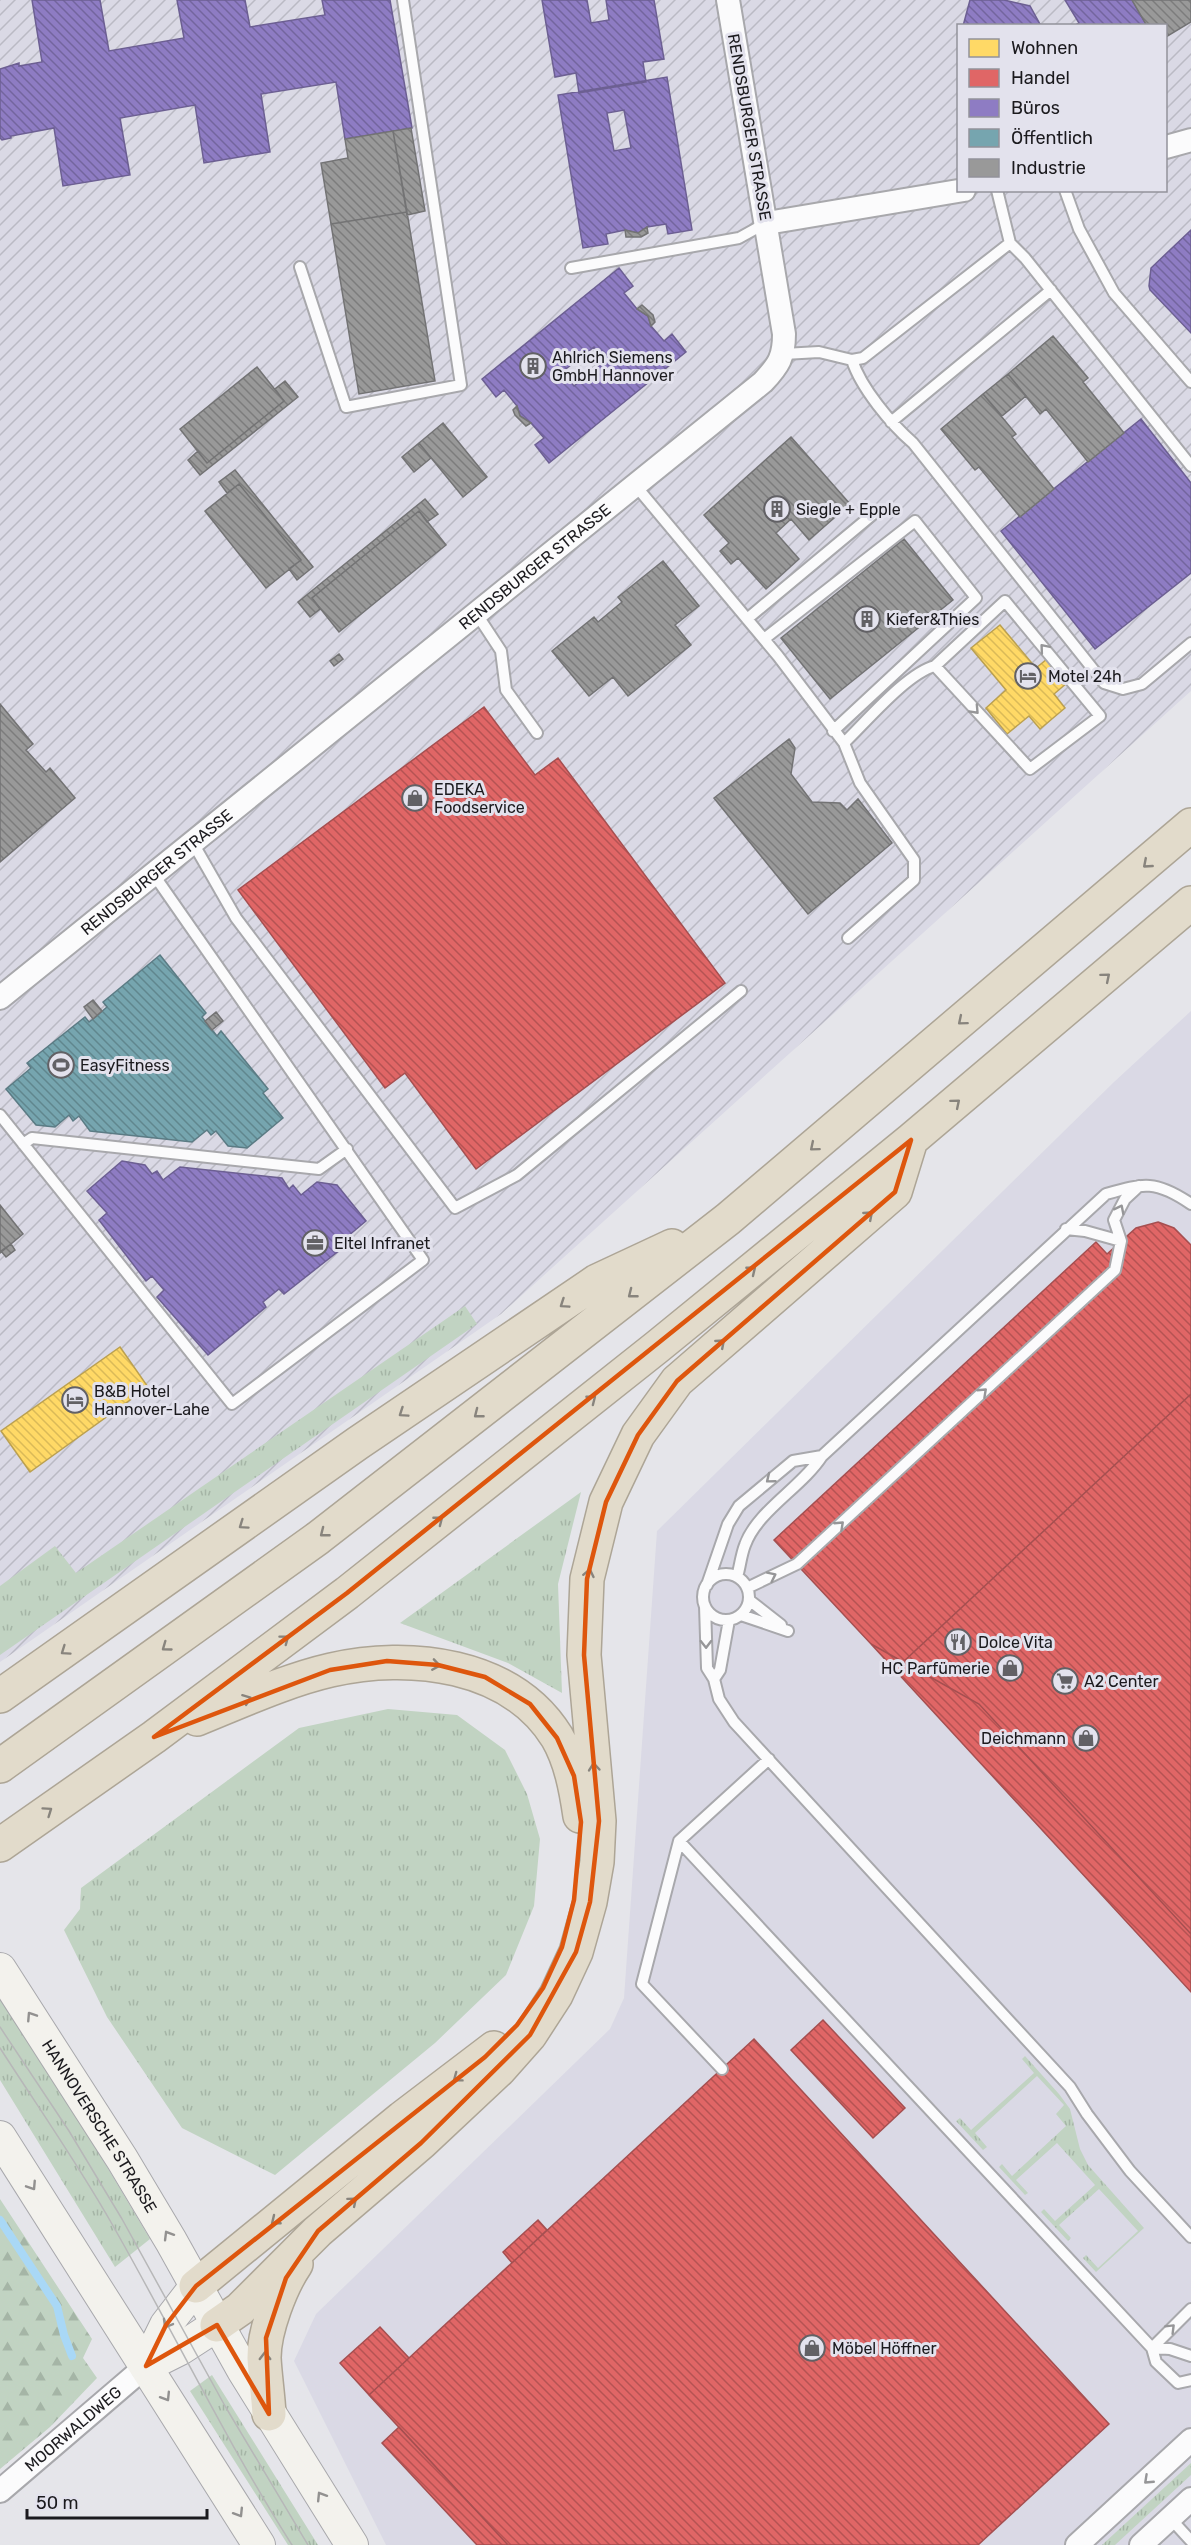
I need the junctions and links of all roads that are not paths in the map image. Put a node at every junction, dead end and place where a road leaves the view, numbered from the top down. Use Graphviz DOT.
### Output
graph roads {
  1 [pos="403,0"];
  2 [pos="729,0"];
  3 [pos="1191,140"];
  4 [pos="1167,147"];
  5 [pos="957,191"];
  6 [pos="997,192"];
  7 [pos="1066,192"];
  8 [pos="767,223"];
  9 [pos="1010,243"];
  10 [pos="300,267"];
  11 [pos="571,268"];
  12 [pos="1051,290"];
  13 [pos="784,354"];
  14 [pos="852,360"];
  15 [pos="1191,382"];
  16 [pos="891,422"];
  17 [pos="1191,466"];
  18 [pos="635,484"];
  19 [pos="872,515"];
  20 [pos="476,613"];
  21 [pos="747,619"];
  22 [pos="764,639"];
  23 [pos="1191,643"];
  24 [pos="935,666"];
  25 [pos="833,730"];
  26 [pos="537,733"];
  27 [pos="844,743"];
  28 [pos="1191,825"];
  29 [pos="194,843"];
  30 [pos="154,875"];
  31 [pos="1191,903"];
  32 [pos="848,938"];
  33 [pos="741,991"];
  34 [pos="0,998"];
  35 [pos="0,1115"];
  36 [pos="911,1140"];
  37 [pos="23,1144"];
  38 [pos="347,1149"];
  39 [pos="1141,1184"];
  40 [pos="1191,1204"];
  41 [pos="728,1219"];
  42 [pos="1066,1229"];
  43 [pos="1121,1240"];
  44 [pos="822,1456"];
  45 [pos="737,1577"];
  46 [pos="707,1585"];
  47 [pos="747,1588"];
  48 [pos="749,1600"];
  49 [pos="705,1606"];
  50 [pos="741,1615"];
  51 [pos="729,1620"];
  52 [pos="714,1679"];
  53 [pos="0,1695"];
  54 [pos="154,1737"];
  55 [pos="769,1759"];
  56 [pos="0,1766"];
  57 [pos="679,1841"];
  58 [pos="0,1845"];
  59 [pos="0,1969"];
  60 [pos="722,2069"];
  61 [pos="0,2137"];
  62 [pos="318,2231"];
  63 [pos="1191,2237"];
  64 [pos="196,2286"];
  65 [pos="1191,2309"];
  66 [pos="217,2325"];
  67 [pos="1152,2348"];
  68 [pos="1191,2356"];
  69 [pos="146,2366"];
  70 [pos="1191,2380"];
  71 [pos="269,2414"];
  72 [pos="1191,2440"];
  73 [pos="0,2491"];
  74 [pos="1191,2499"];
  75 [pos="1170,2518"];
  76 [pos="1191,2541"];
  77 [pos="259,2545"];
  78 [pos="352,2545"];
  79 [pos="1077,2545"];
  80 [pos="1141,2545"];
  1 -- 10 [label="lane"];
  2 -- 8 [label="street, RENDSBURGER STRASSE"];
  3 -- 4 [label="street"];
  5 -- 8 [label="street"];
  6 -- 9 [label="lane"];
  7 -- 15 [label="lane"];
  8 -- 11 [label="lane"];
  8 -- 13 [label="street, RENDSBURGER STRASSE"];
  9 -- 12 [label="lane"];
  9 -- 14 [label="lane"];
  12 -- 16 [label="lane"];
  12 -- 17 [label="lane"];
  13 -- 14 [label="lane"];
  13 -- 18 [label="street, RENDSBURGER STRASSE"];
  14 -- 16 [label="lane"];
  16 -- 23 [label="lane"];
  18 -- 20 [label="street, RENDSBURGER STRASSE"];
  18 -- 21 [label="lane"];
  19 -- 21 [label="lane"];
  20 -- 26 [label="lane"];
  20 -- 29 [label="street, RENDSBURGER STRASSE"];
  21 -- 22 [label="lane"];
  22 -- 25 [label="lane"];
  22 -- 25 [label="lane"];
  24 -- 24 [label="lane, one-way"];
  24 -- 27 [label="lane"];
  25 -- 27 [label="lane"];
  27 -- 32 [label="lane"];
  28 -- 41 [label="highway, one-way"];
  29 -- 30 [label="street, RENDSBURGER STRASSE"];
  29 -- 33 [label="lane"];
  30 -- 34 [label="street, RENDSBURGER STRASSE"];
  30 -- 38 [label="lane"];
  36 -- 31 [label="highway, one-way"];
  35 -- 37 [label="lane"];
  54 -- 36 [label="highway, one-way"];
  62 -- 36 [label="highway, one-way"];
  37 -- 38 [label="lane"];
  37 -- 38 [label="lane"];
  39 -- 40 [label="lane"];
  39 -- 42 [label="lane"];
  43 -- 39 [label="lane, one-way"];
  41 -- 53 [label="highway, one-way"];
  41 -- 56 [label="highway, one-way"];
  42 -- 43 [label="lane"];
  42 -- 44 [label="lane"];
  47 -- 43 [label="lane, one-way"];
  44 -- 45 [label="lane"];
  44 -- 46 [label="lane, one-way"];
  45 -- 46 [label="lane"];
  45 -- 47 [label="lane"];
  46 -- 49 [label="lane"];
  47 -- 48 [label="lane"];
  48 -- 50 [label="lane"];
  48 -- 50 [label="lane"];
  49 -- 51 [label="lane"];
  49 -- 52 [label="lane, one-way"];
  50 -- 51 [label="lane"];
  51 -- 52 [label="lane"];
  52 -- 55 [label="lane"];
  58 -- 54 [label="highway, one-way"];
  54 -- 64 [label="highway, one-way"];
  55 -- 57 [label="lane"];
  55 -- 63 [label="lane"];
  57 -- 60 [label="lane"];
  57 -- 67 [label="lane"];
  64 -- 59 [label="main road, HANNOVERSCHE STRASSE, one-way"];
  61 -- 69 [label="main road, one-way"];
  62 -- 66 [label="highway"];
  71 -- 62 [label="highway, one-way"];
  64 -- 66 [label="main road, HANNOVERSCHE STRASSE"];
  64 -- 69 [label="main road, one-way"];
  67 -- 65 [label="lane, one-way"];
  66 -- 69 [label="main road"];
  66 -- 71 [label="main road, HANNOVERSCHE STRASSE"];
  67 -- 68 [label="lane"];
  67 -- 70 [label="lane"];
  69 -- 73 [label="street, MOORWALDWEG"];
  69 -- 77 [label="main road, one-way"];
  78 -- 71 [label="main road, HANNOVERSCHE STRASSE, one-way"];
  72 -- 79 [label="street, one-way"];
  74 -- 75 [label="street"];
  75 -- 76 [label="lane"];
  75 -- 80 [label="street"];
}
